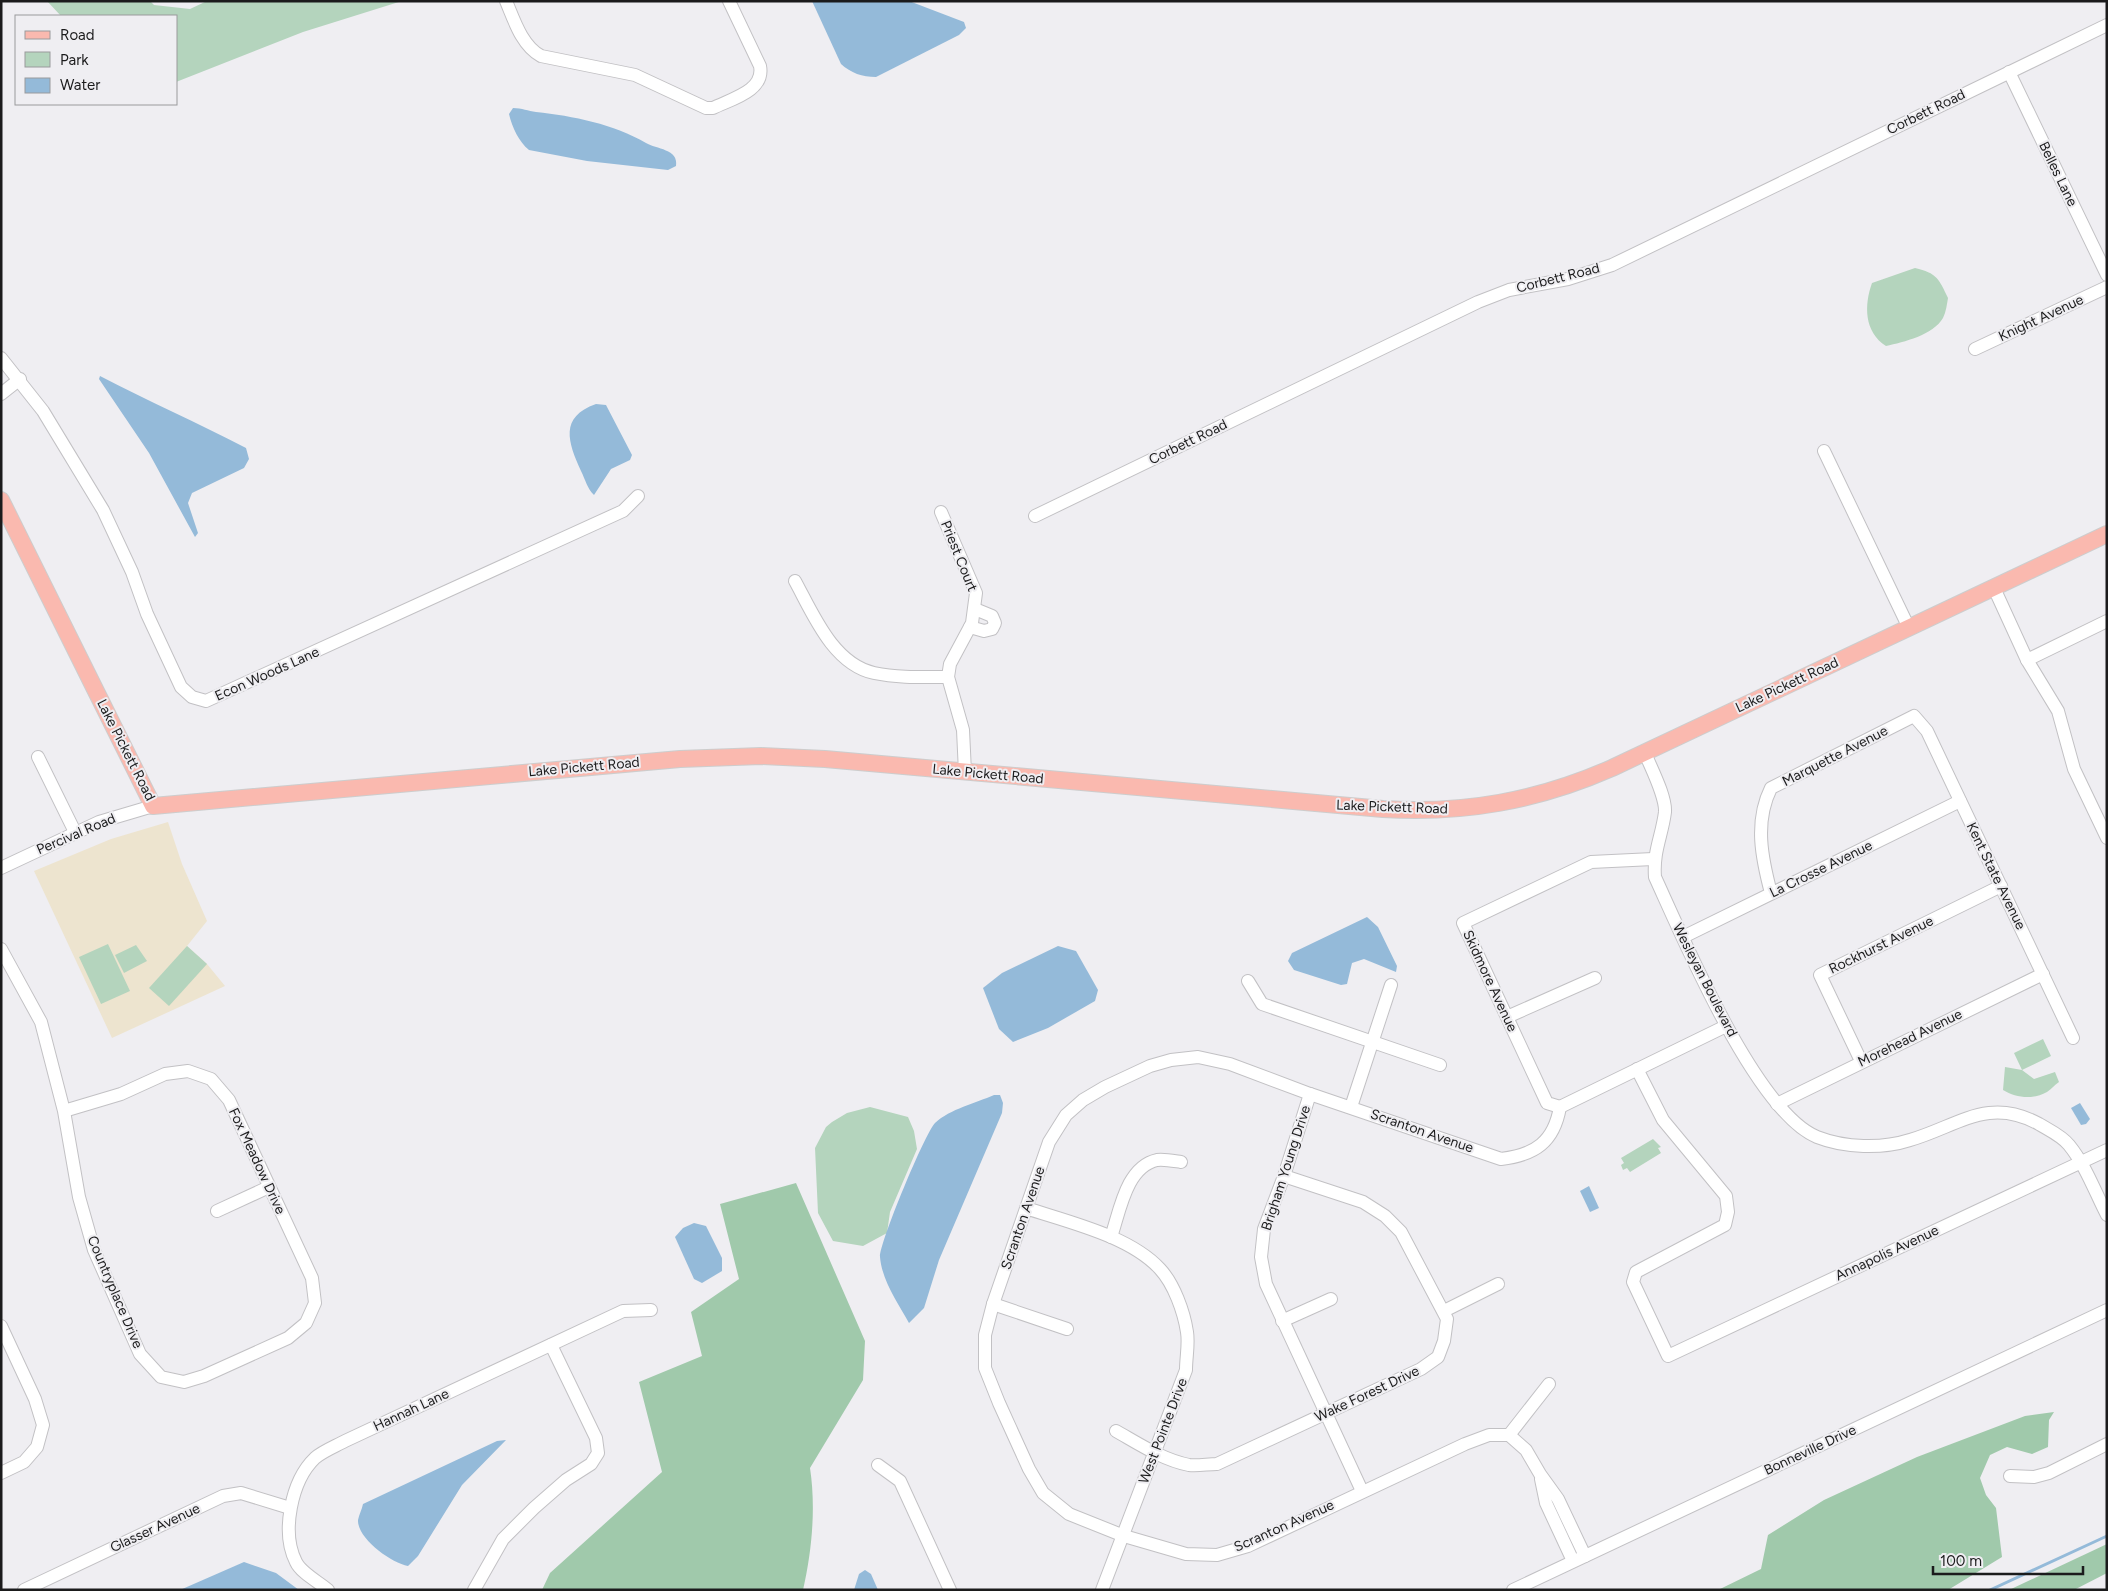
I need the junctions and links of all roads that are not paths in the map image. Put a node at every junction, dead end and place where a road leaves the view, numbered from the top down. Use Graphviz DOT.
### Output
graph roads {
  1 [pos="506,1"];
  2 [pos="729,1"];
  3 [pos="2107,25"];
  4 [pos="2009,72"];
  5 [pos="2107,275"];
  6 [pos="2107,287"];
  7 [pos="1975,349"];
  8 [pos="1,358"];
  9 [pos="20,379"];
  10 [pos="1,394"];
  11 [pos="1824,452"];
  12 [pos="638,496"];
  13 [pos="1,500"];
  14 [pos="941,512"];
  15 [pos="1035,516"];
  16 [pos="2107,534"];
  17 [pos="795,582"];
  18 [pos="1994,588"];
  19 [pos="975,609"];
  20 [pos="2107,621"];
  21 [pos="970,627"];
  22 [pos="1909,628"];
  23 [pos="2027,660"];
  24 [pos="948,677"];
  25 [pos="1914,716"];
  26 [pos="1645,753"];
  27 [pos="38,757"];
  28 [pos="965,772"];
  29 [pos="1960,801"];
  30 [pos="153,806"];
  31 [pos="75,832"];
  32 [pos="2107,838"];
  33 [pos="1654,859"];
  34 [pos="1,868"];
  35 [pos="2001,886"];
  36 [pos="1771,893"];
  37 [pos="1683,937"];
  38 [pos="1,949"];
  39 [pos="2043,974"];
  40 [pos="1595,978"];
  41 [pos="1248,980"];
  42 [pos="1391,985"];
  43 [pos="1507,1018"];
  44 [pos="1726,1026"];
  45 [pos="2073,1038"];
  46 [pos="1372,1041"];
  47 [pos="1860,1062"];
  48 [pos="1440,1065"];
  49 [pos="1637,1069"];
  50 [pos="1310,1094"];
  51 [pos="1777,1104"];
  52 [pos="1351,1107"];
  53 [pos="1560,1107"];
  54 [pos="64,1111"];
  55 [pos="2107,1150"];
  56 [pos="1181,1162"];
  57 [pos="2081,1162"];
  58 [pos="1284,1176"];
  59 [pos="268,1187"];
  60 [pos="1026,1208"];
  61 [pos="217,1211"];
  62 [pos="2107,1215"];
  63 [pos="1111,1237"];
  64 [pos="312,1278"];
  65 [pos="1498,1284"];
  66 [pos="1332,1299"];
  67 [pos="993,1304"];
  68 [pos="651,1310"];
  69 [pos="2107,1310"];
  70 [pos="1444,1312"];
  71 [pos="1282,1321"];
  72 [pos="1,1326"];
  73 [pos="1067,1329"];
  74 [pos="4,1342"];
  75 [pos="551,1345"];
  76 [pos="1549,1384"];
  77 [pos="1325,1413"];
  78 [pos="1116,1431"];
  79 [pos="1509,1435"];
  80 [pos="2107,1444"];
  81 [pos="1154,1452"];
  82 [pos="878,1465"];
  83 [pos="1,1473"];
  84 [pos="2010,1476"];
  85 [pos="1362,1491"];
  86 [pos="290,1508"];
  87 [pos="1124,1536"];
  88 [pos="1579,1558"];
  89 [pos="24,1590"];
  90 [pos="328,1590"];
  91 [pos="474,1590"];
  92 [pos="950,1590"];
  93 [pos="1102,1590"];
  94 [pos="1512,1590"];
  1 -- 2 [label="street"];
  3 -- 4 [label="street, Corbett Road"];
  4 -- 5 [label="street, Belles Lane"];
  4 -- 15 [label="street, Corbett Road"];
  6 -- 7 [label="street, Knight Avenue"];
  8 -- 9 [label="street, Econ Woods Lane"];
  9 -- 10 [label="street"];
  9 -- 12 [label="street, Econ Woods Lane"];
  11 -- 22 [label="street"];
  13 -- 30 [label="main road, Lake Pickett Road"];
  14 -- 19 [label="street, Priest Court"];
  16 -- 18 [label="main road, Lake Pickett Road"];
  17 -- 24 [label="street"];
  18 -- 22 [label="main road, Lake Pickett Road"];
  18 -- 23 [label="street"];
  19 -- 21 [label="street, Priest Court"];
  19 -- 21 [label="street"];
  20 -- 23 [label="street"];
  21 -- 24 [label="street, Priest Court"];
  22 -- 26 [label="main road, Lake Pickett Road"];
  23 -- 32 [label="street"];
  24 -- 28 [label="street"];
  25 -- 29 [label="street, Kent State Avenue"];
  25 -- 36 [label="street, Marquette Avenue"];
  26 -- 28 [label="main road, Lake Pickett Road"];
  26 -- 33 [label="street, Wesleyan Boulevard"];
  27 -- 31 [label="street"];
  28 -- 30 [label="main road, Lake Pickett Road"];
  29 -- 35 [label="street, Kent State Avenue"];
  29 -- 36 [label="street, La Crosse Avenue"];
  30 -- 31 [label="street, Percival Road"];
  31 -- 34 [label="street, Percival Road"];
  33 -- 37 [label="street, Wesleyan Boulevard"];
  33 -- 43 [label="street, Skidmore Avenue"];
  35 -- 39 [label="street, Kent State Avenue"];
  35 -- 47 [label="street, Rockhurst Avenue"];
  36 -- 37 [label="street, La Crosse Avenue"];
  37 -- 44 [label="street, Wesleyan Boulevard"];
  38 -- 54 [label="street, Countryplace Drive"];
  39 -- 45 [label="street, Kent State Avenue"];
  39 -- 47 [label="street, Morehead Avenue"];
  40 -- 43 [label="street"];
  41 -- 46 [label="street"];
  42 -- 46 [label="street"];
  43 -- 53 [label="street, Skidmore Avenue"];
  44 -- 49 [label="street"];
  44 -- 51 [label="street, Wesleyan Boulevard"];
  46 -- 48 [label="street"];
  46 -- 52 [label="street"];
  47 -- 51 [label="street, Morehead Avenue"];
  49 -- 53 [label="street"];
  49 -- 57 [label="street, Annapolis Avenue"];
  50 -- 52 [label="street, Scranton Avenue"];
  50 -- 58 [label="street, Brigham Young Drive"];
  50 -- 60 [label="street, Scranton Avenue"];
  51 -- 57 [label="street, Wesleyan Boulevard"];
  52 -- 53 [label="street, Scranton Avenue"];
  54 -- 59 [label="street, Fox Meadow Drive"];
  54 -- 64 [label="street, Countryplace Drive"];
  55 -- 57 [label="street, Annapolis Avenue"];
  56 -- 63 [label="street"];
  57 -- 62 [label="street, Wesleyan Boulevard"];
  58 -- 70 [label="street, Wake Forest Drive"];
  58 -- 71 [label="street, Brigham Young Drive"];
  59 -- 61 [label="street"];
  59 -- 64 [label="street, Fox Meadow Drive"];
  60 -- 63 [label="street, West Pointe Drive"];
  60 -- 67 [label="street, Scranton Avenue"];
  63 -- 81 [label="street, West Pointe Drive"];
  65 -- 70 [label="street"];
  66 -- 71 [label="street"];
  67 -- 73 [label="street"];
  67 -- 87 [label="street, Scranton Avenue"];
  68 -- 75 [label="street, Hannah Lane"];
  69 -- 88 [label="street, Bonneville Drive"];
  70 -- 77 [label="street, Wake Forest Drive"];
  71 -- 77 [label="street, Brigham Young Drive"];
  72 -- 74 [label="street"];
  74 -- 83 [label="street"];
  75 -- 86 [label="street, Hannah Lane"];
  75 -- 91 [label="street"];
  76 -- 79 [label="street"];
  77 -- 81 [label="street, Wake Forest Drive"];
  77 -- 85 [label="street, Brigham Young Drive"];
  78 -- 81 [label="street, Wake Forest Drive"];
  79 -- 85 [label="street, Scranton Avenue"];
  79 -- 88 [label="street"];
  80 -- 84 [label="street"];
  81 -- 87 [label="street, West Pointe Drive"];
  82 -- 92 [label="street"];
  85 -- 87 [label="street, Scranton Avenue"];
  86 -- 89 [label="street, Glasser Avenue"];
  86 -- 90 [label="street, Hannah Lane"];
  87 -- 93 [label="street, West Pointe Drive"];
  88 -- 94 [label="street, Bonneville Drive"];
}
